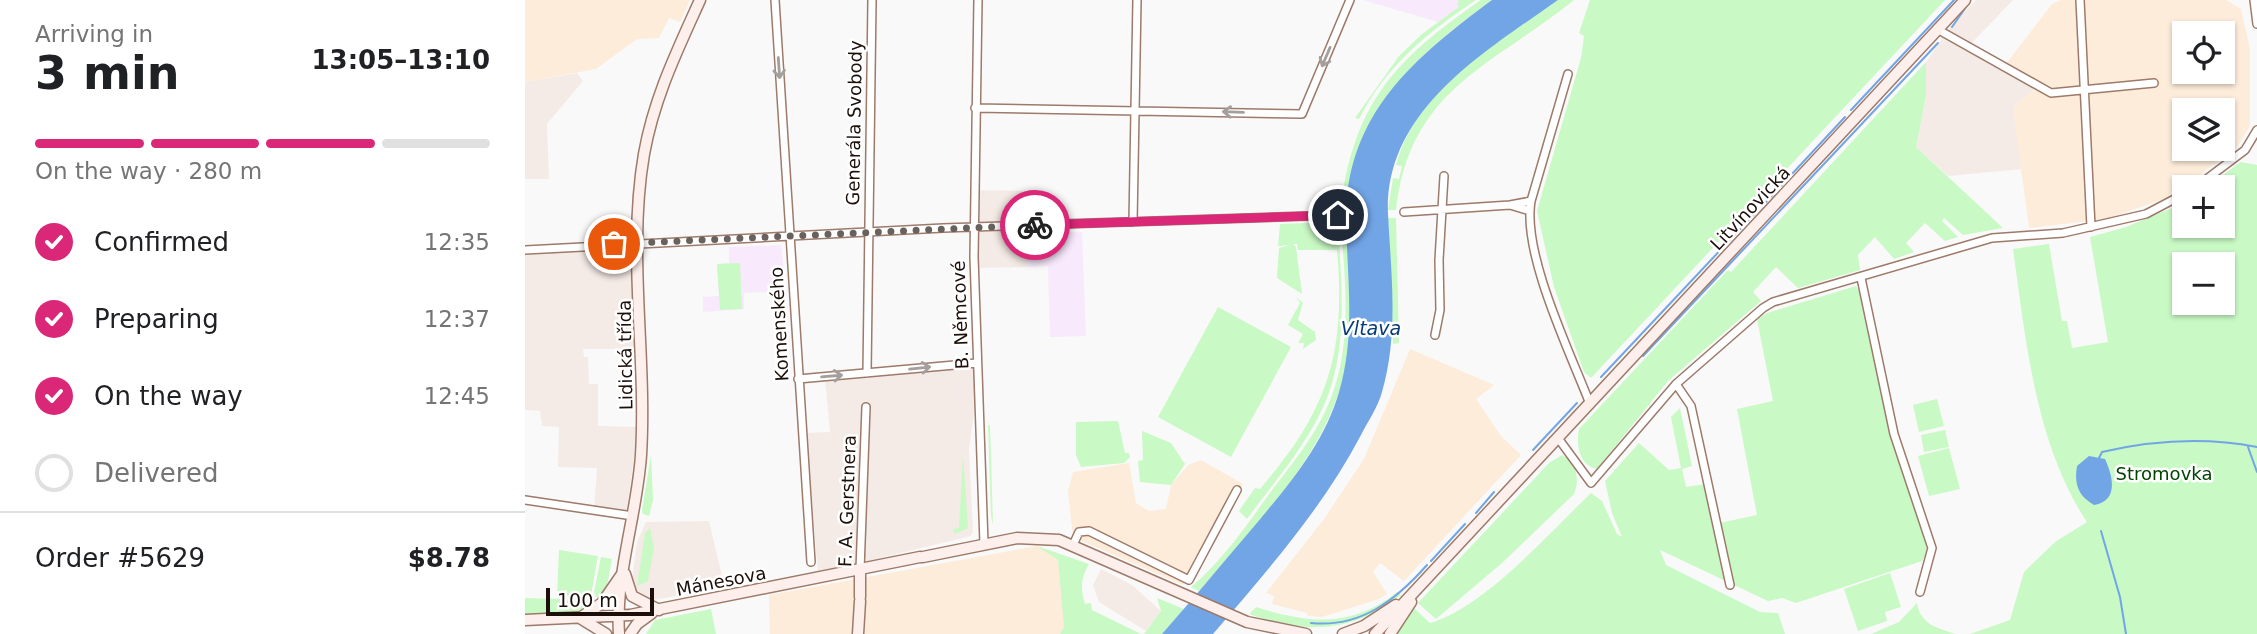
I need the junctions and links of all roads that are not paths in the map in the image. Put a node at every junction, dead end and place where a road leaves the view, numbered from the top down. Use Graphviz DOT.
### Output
graph roads {
  1 [pos="701,0"];
  2 [pos="775,0"];
  3 [pos="872,0"];
  4 [pos="978,0"];
  5 [pos="1137,0"];
  6 [pos="1350,0"];
  7 [pos="1965,0"];
  8 [pos="2080,0"];
  9 [pos="2254,0"];
  10 [pos="2257,24"];
  11 [pos="1937,29"];
  12 [pos="1568,74"];
  13 [pos="2154,83"];
  14 [pos="2083,90"];
  15 [pos="975,108"];
  16 [pos="1135,109"];
  17 [pos="2257,130"];
  18 [pos="2212,175"];
  19 [pos="1444,176"];
  20 [pos="2172,200"];
  21 [pos="1531,201"];
  22 [pos="1510,205"];
  23 [pos="1441,211"];
  24 [pos="1529,211"];
  25 [pos="1404,212"];
  26 [pos="1338,215"];
  27 [pos="1133,222"];
  28 [pos="974,227"];
  29 [pos="2091,227"];
  30 [pos="869,233"];
  31 [pos="789,236"];
  32 [pos="638,243"];
  33 [pos="525,250"];
  34 [pos="1861,278"];
  35 [pos="1435,335"];
  36 [pos="977,363"];
  37 [pos="867,373"];
  38 [pos="798,379"];
  39 [pos="1676,384"];
  40 [pos="1590,404"];
  41 [pos="866,407"];
  42 [pos="1558,438"];
  43 [pos="1237,490"];
  44 [pos="525,500"];
  45 [pos="633,516"];
  46 [pos="984,544"];
  47 [pos="1073,545"];
  48 [pos="811,562"];
  49 [pos="624,570"];
  50 [pos="860,570"];
  51 [pos="1423,583"];
  52 [pos="1730,585"];
  53 [pos="1920,592"];
  54 [pos="659,610"];
  55 [pos="618,616"];
  56 [pos="579,618"];
  57 [pos="525,620"];
  58 [pos="1244,621"];
  59 [pos="606,634"];
  60 [pos="619,634"];
  61 [pos="630,634"];
  62 [pos="859,634"];
  63 [pos="1264,634"];
  64 [pos="1306,634"];
  65 [pos="1343,634"];
  66 [pos="1375,634"];
  67 [pos="1390,634"];
  1 -- 32 [label="main road, Lidická třída"];
  2 -- 31 [label="street, Komenského, one-way"];
  3 -- 30 [label="street, Generála Svobody"];
  4 -- 15 [label="street, B. Němcové"];
  5 -- 16 [label="street"];
  6 -- 16 [label="street, one-way"];
  7 -- 11 [label="main road, Litvínovická"];
  8 -- 14 [label="street"];
  9 -- 10 [label="street"];
  11 -- 14 [label="street"];
  11 -- 40 [label="main road, Litvínovická"];
  12 -- 21 [label="street"];
  13 -- 14 [label="street"];
  14 -- 29 [label="street"];
  15 -- 16 [label="street"];
  15 -- 28 [label="street, B. Němcové"];
  16 -- 27 [label="street"];
  17 -- 18 [label="street"];
  19 -- 23 [label="street"];
  20 -- 29 [label="street"];
  21 -- 22 [label="street"];
  21 -- 24 [label="street"];
  22 -- 23 [label="street"];
  22 -- 24 [label="street"];
  23 -- 25 [label="street"];
  23 -- 35 [label="street"];
  24 -- 40 [label="street"];
  26 -- 27 [label="street"];
  27 -- 28 [label="street"];
  28 -- 30 [label="street"];
  28 -- 36 [label="street, B. Němcové"];
  29 -- 34 [label="street"];
  30 -- 31 [label="street"];
  30 -- 37 [label="street, Generála Svobody"];
  31 -- 32 [label="street"];
  31 -- 38 [label="street, Komenského"];
  32 -- 33 [label="street"];
  32 -- 45 [label="main road, Lidická třída"];
  34 -- 39 [label="street"];
  34 -- 53 [label="street"];
  37 -- 36 [label="street, one-way"];
  36 -- 46 [label="street, B. Němcové"];
  38 -- 37 [label="street, one-way"];
  38 -- 48 [label="street, Komenského"];
  39 -- 42 [label="street"];
  39 -- 52 [label="street"];
  40 -- 42 [label="main road, Litvínovická"];
  41 -- 50 [label="street, F. A. Gerstnera"];
  42 -- 51 [label="main road, Litvínovická"];
  43 -- 47 [label="street"];
  44 -- 45 [label="street"];
  45 -- 49 [label="main road, Lidická třída"];
  46 -- 47 [label="main road, Mánesova"];
  46 -- 50 [label="main road, Mánesova"];
  47 -- 58 [label="main road, Mánesova"];
  49 -- 54 [label="main road"];
  49 -- 55 [label="main road, Lidická třída"];
  49 -- 56 [label="main road"];
  50 -- 54 [label="main road, Mánesova"];
  50 -- 62 [label="main road, F. A. Gerstnera"];
  51 -- 65 [label="main road"];
  51 -- 66 [label="main road"];
  51 -- 67 [label="main road"];
  54 -- 55 [label="main road, Mánesova"];
  54 -- 61 [label="main road"];
  55 -- 56 [label="main road, Mánesova"];
  55 -- 60 [label="main road, Lidická třída"];
  56 -- 57 [label="main road, Mánesova"];
  56 -- 59 [label="main road"];
  58 -- 63 [label="main road"];
  58 -- 64 [label="main road"];
}
